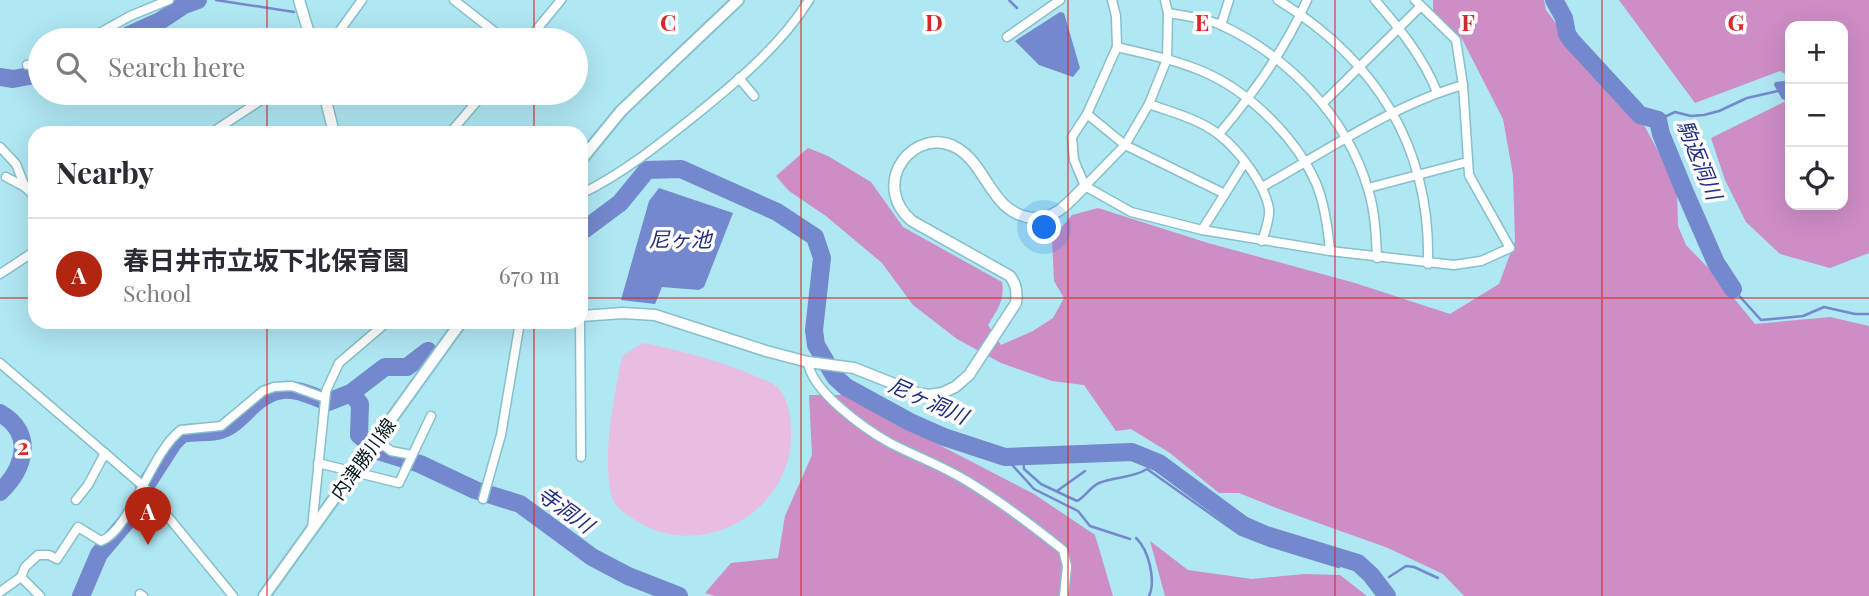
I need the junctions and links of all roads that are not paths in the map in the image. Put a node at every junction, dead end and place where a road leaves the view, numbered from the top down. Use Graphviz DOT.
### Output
graph roads {
  1 [pos="169,0"];
  2 [pos="299,0"];
  3 [pos="362,0"];
  4 [pos="454,0"];
  5 [pos="561,0"];
  6 [pos="738,0"];
  7 [pos="809,0"];
  8 [pos="1060,0"];
  9 [pos="1112,0"];
  10 [pos="1165,0"];
  11 [pos="1229,0"];
  12 [pos="1278,0"];
  13 [pos="1307,0"];
  14 [pos="1375,0"];
  15 [pos="1418,3"];
  16 [pos="1168,13"];
  17 [pos="1301,14"];
  18 [pos="1221,25"];
  19 [pos="1398,27"];
  20 [pos="108,28"];
  21 [pos="307,28"];
  22 [pos="342,28"];
  23 [pos="490,28"];
  24 [pos="538,28"];
  25 [pos="1007,37"];
  26 [pos="1117,47"];
  27 [pos="1167,59"];
  28 [pos="1277,59"];
  29 [pos="1360,68"];
  30 [pos="739,78"];
  31 [pos="1463,85"];
  32 [pos="1437,92"];
  33 [pos="754,96"];
  34 [pos="1248,100"];
  35 [pos="1323,103"];
  36 [pos="1149,104"];
  37 [pos="254,105"];
  38 [pos="327,105"];
  39 [pos="474,105"];
  40 [pos="1087,114"];
  41 [pos="1393,115"];
  42 [pos="222,126"];
  43 [pos="332,126"];
  44 [pos="456,126"];
  45 [pos="1219,134"];
  46 [pos="1348,139"];
  47 [pos="1125,145"];
  48 [pos="0,147"];
  49 [pos="588,151"];
  50 [pos="1245,162"];
  51 [pos="1467,162"];
  52 [pos="1305,163"];
  53 [pos="1419,174"];
  54 [pos="5,177"];
  55 [pos="1085,186"];
  56 [pos="25,187"];
  57 [pos="1262,187"];
  58 [pos="1368,188"];
  59 [pos="28,190"];
  60 [pos="588,190"];
  61 [pos="1225,194"];
  62 [pos="1202,230"];
  63 [pos="1262,241"];
  64 [pos="1330,251"];
  65 [pos="28,256"];
  66 [pos="1377,258"];
  67 [pos="1428,264"];
  68 [pos="0,274"];
  69 [pos="588,316"];
  70 [pos="379,329"];
  71 [pos="456,329"];
  72 [pos="519,329"];
  73 [pos="580,329"];
  74 [pos="807,362"];
  75 [pos="0,363"];
  76 [pos="325,398"];
  77 [pos="431,416"];
  78 [pos="377,440"];
  79 [pos="105,453"];
  80 [pos="412,455"];
  81 [pos="581,457"];
  82 [pos="318,463"];
  83 [pos="355,470"];
  84 [pos="142,485"];
  85 [pos="483,499"];
  86 [pos="76,500"];
  87 [pos="311,532"];
  88 [pos="21,577"];
  89 [pos="0,592"];
  90 [pos="40,596"];
  91 [pos="233,596"];
  92 [pos="264,596"];
  93 [pos="1064,596"];
  1 -- 20 [label="street"];
  2 -- 21 [label="street"];
  3 -- 22 [label="street"];
  4 -- 23 [label="street"];
  5 -- 24 [label="street"];
  6 -- 49 [label="main road"];
  7 -- 30 [label="street"];
  8 -- 25 [label="street"];
  9 -- 26 [label="street"];
  10 -- 16 [label="street"];
  11 -- 18 [label="street"];
  12 -- 17 [label="street"];
  13 -- 17 [label="street"];
  14 -- 19 [label="street"];
  15 -- 19 [label="street"];
  15 -- 31 [label="street"];
  16 -- 18 [label="street"];
  16 -- 27 [label="street"];
  17 -- 28 [label="street"];
  17 -- 29 [label="street"];
  18 -- 28 [label="street"];
  19 -- 29 [label="street"];
  19 -- 32 [label="street"];
  26 -- 27 [label="street"];
  26 -- 40 [label="street"];
  27 -- 34 [label="street"];
  27 -- 36 [label="street"];
  28 -- 34 [label="street"];
  28 -- 35 [label="street"];
  29 -- 35 [label="street"];
  29 -- 41 [label="street"];
  30 -- 33 [label="street"];
  30 -- 60 [label="street"];
  31 -- 32 [label="street"];
  31 -- 51 [label="street"];
  32 -- 41 [label="street"];
  34 -- 45 [label="street"];
  34 -- 52 [label="street"];
  35 -- 46 [label="street"];
  36 -- 45 [label="street"];
  36 -- 47 [label="street"];
  37 -- 42 [label="street"];
  38 -- 43 [label="street"];
  39 -- 44 [label="street"];
  40 -- 47 [label="street"];
  40 -- 55 [label="street"];
  41 -- 46 [label="street"];
  41 -- 53 [label="street"];
  45 -- 50 [label="street"];
  46 -- 52 [label="street"];
  46 -- 58 [label="street"];
  47 -- 55 [label="street"];
  47 -- 61 [label="street"];
  48 -- 56 [label="street"];
  50 -- 57 [label="street"];
  50 -- 61 [label="street"];
  51 -- 53 [label="street"];
  51 -- 67 [label="street"];
  52 -- 57 [label="street"];
  52 -- 64 [label="street"];
  53 -- 58 [label="street"];
  53 -- 67 [label="street"];
  54 -- 56 [label="street"];
  55 -- 62 [label="street"];
  55 -- 74 [label="street"];
  56 -- 59 [label="street"];
  57 -- 63 [label="street"];
  58 -- 66 [label="street"];
  61 -- 62 [label="street"];
  62 -- 63 [label="street"];
  63 -- 64 [label="street"];
  64 -- 66 [label="street"];
  65 -- 68 [label="street"];
  66 -- 67 [label="street"];
  69 -- 74 [label="street"];
  70 -- 76 [label="street"];
  71 -- 78 [label="main road, 内津勝川線"];
  72 -- 85 [label="street"];
  73 -- 81 [label="street"];
  74 -- 93 [label="street"];
  75 -- 79 [label="street"];
  76 -- 82 [label="street"];
  76 -- 84 [label="street"];
  77 -- 80 [label="street"];
  78 -- 80 [label="street"];
  78 -- 83 [label="main road, 内津勝川線"];
  79 -- 84 [label="street"];
  79 -- 86 [label="street"];
  80 -- 83 [label="street"];
  82 -- 83 [label="street"];
  82 -- 87 [label="street"];
  83 -- 87 [label="main road, 内津勝川線"];
  84 -- 88 [label="street"];
  84 -- 91 [label="street"];
  87 -- 92 [label="main road, 内津勝川線"];
  88 -- 89 [label="street"];
  88 -- 90 [label="street"];
}
